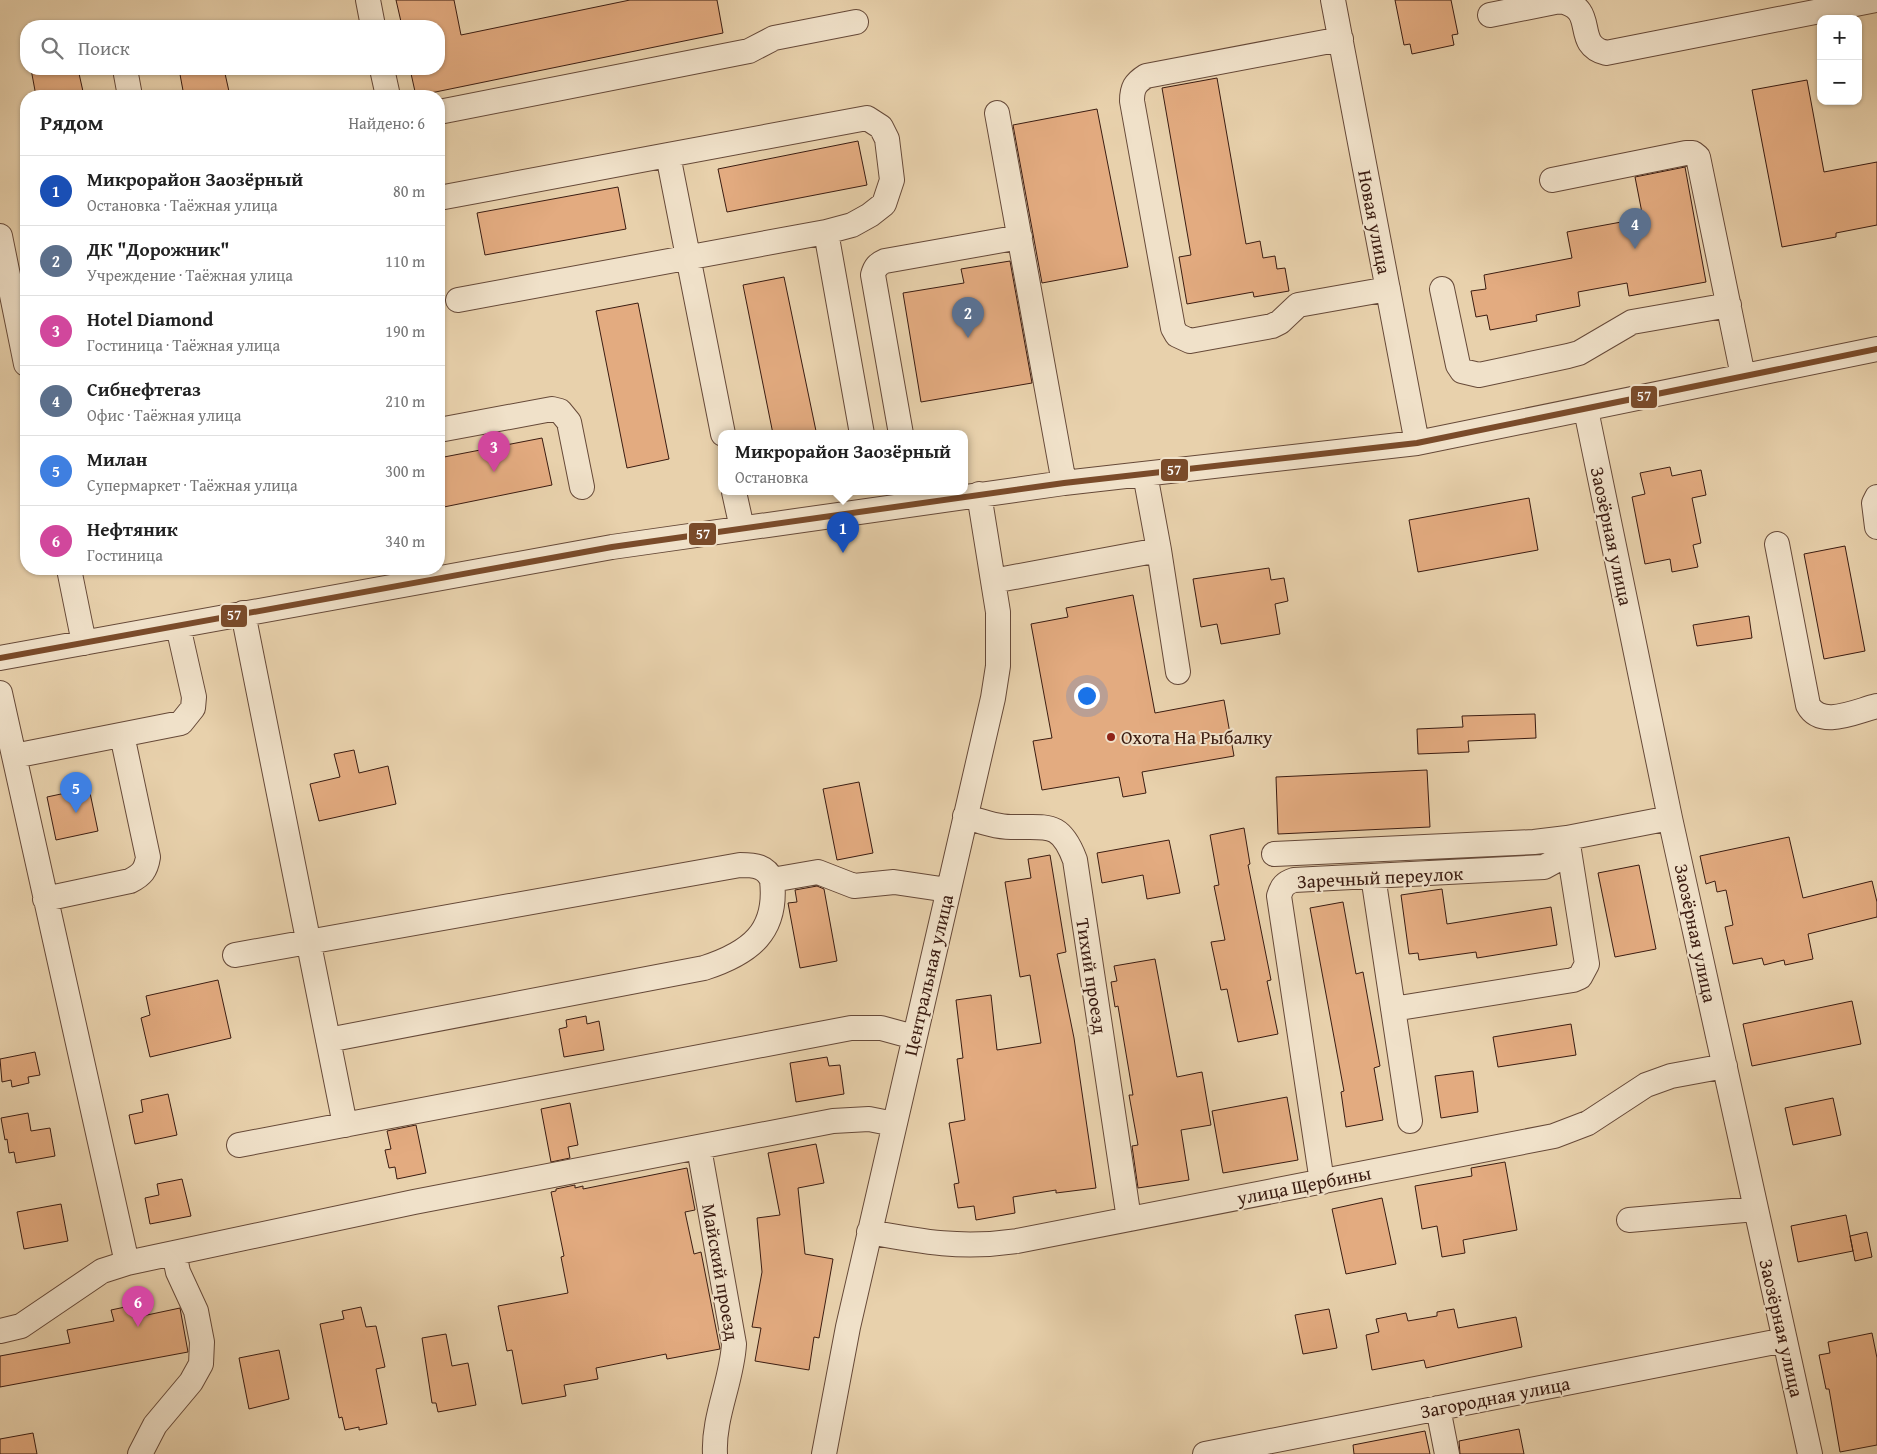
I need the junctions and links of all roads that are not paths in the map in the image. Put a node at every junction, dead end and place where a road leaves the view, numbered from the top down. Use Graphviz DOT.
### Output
graph roads {
  1 [pos="368,0"];
  2 [pos="1333,0"];
  3 [pos="1876,0"];
  4 [pos="1490,15"];
  5 [pos="372,20"];
  6 [pos="856,22"];
  7 [pos="1341,39"];
  8 [pos="126,75"];
  9 [pos="383,75"];
  10 [pos="129,90"];
  11 [pos="387,90"];
  12 [pos="445,111"];
  13 [pos="997,113"];
  14 [pos="668,155"];
  15 [pos="1552,180"];
  16 [pos="445,197"];
  17 [pos="826,232"];
  18 [pos="0,236"];
  19 [pos="1020,237"];
  20 [pos="688,257"];
  21 [pos="17,278"];
  22 [pos="1388,289"];
  23 [pos="1442,289"];
  24 [pos="458,300"];
  25 [pos="1729,304"];
  26 [pos="20,307"];
  27 [pos="1877,349"];
  28 [pos="1742,376"];
  29 [pos="1586,410"];
  30 [pos="445,429"];
  31 [pos="722,430"];
  32 [pos="861,430"];
  33 [pos="900,430"];
  34 [pos="1417,443"];
  35 [pos="1145,474"];
  36 [pos="1064,483"];
  37 [pos="582,487"];
  38 [pos="968,494"];
  39 [pos="979,494"];
  40 [pos="735,495"];
  41 [pos="957,495"];
  42 [pos="912,497"];
  43 [pos="1877,497"];
  44 [pos="874,500"];
  45 [pos="1877,527"];
  46 [pos="742,528"];
  47 [pos="1777,544"];
  48 [pos="1159,550"];
  49 [pos="445,570"];
  50 [pos="70,575"];
  51 [pos="409,575"];
  52 [pos="387,578"];
  53 [pos="993,581"];
  54 [pos="244,613"];
  55 [pos="178,626"];
  56 [pos="84,643"];
  57 [pos="0,658"];
  58 [pos="1178,672"];
  59 [pos="0,694"];
  60 [pos="1877,706"];
  61 [pos="122,735"];
  62 [pos="14,756"];
  63 [pos="965,816"];
  64 [pos="1670,818"];
  65 [pos="1567,838"];
  66 [pos="1274,854"];
  67 [pos="1373,876"];
  68 [pos="772,880"];
  69 [pos="948,890"];
  70 [pos="45,899"];
  71 [pos="308,942"];
  72 [pos="235,955"];
  73 [pos="1393,1009"];
  74 [pos="914,1037"];
  75 [pos="328,1040"];
  76 [pos="1725,1066"];
  77 [pos="1410,1121"];
  78 [pos="894,1124"];
  79 [pos="345,1125"];
  80 [pos="239,1145"];
  81 [pos="699,1148"];
  82 [pos="1322,1182"];
  83 [pos="1756,1209"];
  84 [pos="1129,1220"];
  85 [pos="1629,1220"];
  86 [pos="869,1232"];
  87 [pos="174,1253"];
  88 [pos="126,1263"];
  89 [pos="0,1331"];
  90 [pos="1784,1340"];
  91 [pos="1438,1408"];
  92 [pos="140,1454"];
  93 [pos="716,1454"];
  94 [pos="824,1454"];
  95 [pos="1205,1454"];
  96 [pos="1447,1454"];
  97 [pos="1810,1454"];
  1 -- 5 [label="street"];
  2 -- 7 [label="street, Новая улица"];
  3 -- 4 [label="street"];
  6 -- 12 [label="street"];
  7 -- 22 [label="street, Новая улица"];
  7 -- 22 [label="street"];
  8 -- 10 [label="street"];
  9 -- 11 [label="street"];
  13 -- 19 [label="street"];
  14 -- 16 [label="street"];
  14 -- 17 [label="street"];
  14 -- 20 [label="street"];
  15 -- 25 [label="street"];
  17 -- 20 [label="street"];
  17 -- 32 [label="street"];
  18 -- 21 [label="street"];
  19 -- 33 [label="street"];
  19 -- 36 [label="street"];
  20 -- 24 [label="street"];
  20 -- 31 [label="street"];
  21 -- 26 [label="street"];
  22 -- 34 [label="street, Новая улица"];
  23 -- 25 [label="street"];
  25 -- 28 [label="street"];
  27 -- 28 [label="street"];
  28 -- 29 [label="street"];
  29 -- 34 [label="street"];
  29 -- 64 [label="street, Заозёрная улица"];
  30 -- 37 [label="street"];
  34 -- 35 [label="street"];
  35 -- 36 [label="street"];
  35 -- 48 [label="street"];
  36 -- 39 [label="street"];
  38 -- 39 [label="street"];
  39 -- 53 [label="street, Центральная улица"];
  40 -- 46 [label="street"];
  41 -- 42 [label="street"];
  42 -- 44 [label="street"];
  43 -- 45 [label="street"];
  44 -- 46 [label="street"];
  46 -- 49 [label="street"];
  47 -- 60 [label="street"];
  48 -- 53 [label="street"];
  48 -- 58 [label="street"];
  50 -- 56 [label="street"];
  51 -- 52 [label="street"];
  52 -- 54 [label="street"];
  53 -- 63 [label="street, Центральная улица"];
  54 -- 55 [label="street"];
  54 -- 71 [label="street"];
  55 -- 56 [label="street"];
  55 -- 61 [label="street"];
  56 -- 57 [label="street"];
  59 -- 62 [label="street"];
  61 -- 62 [label="street"];
  61 -- 70 [label="street"];
  62 -- 70 [label="street"];
  63 -- 69 [label="street, Центральная улица"];
  63 -- 84 [label="street, Тихий проезд"];
  64 -- 65 [label="street"];
  64 -- 76 [label="street, Заозёрная улица"];
  65 -- 66 [label="street"];
  65 -- 67 [label="street, Заречный переулок"];
  65 -- 73 [label="street"];
  67 -- 73 [label="street"];
  67 -- 82 [label="street, Заречный переулок"];
  68 -- 69 [label="street"];
  68 -- 71 [label="street"];
  68 -- 75 [label="street"];
  69 -- 74 [label="street, Центральная улица"];
  70 -- 88 [label="street"];
  71 -- 72 [label="street"];
  71 -- 75 [label="street"];
  73 -- 77 [label="street"];
  74 -- 78 [label="street, Центральная улица"];
  74 -- 79 [label="street"];
  75 -- 79 [label="street"];
  76 -- 82 [label="street, улица Щербины"];
  76 -- 83 [label="street, Заозёрная улица"];
  78 -- 81 [label="street"];
  78 -- 86 [label="street, Центральная улица"];
  79 -- 80 [label="street"];
  81 -- 87 [label="street"];
  81 -- 93 [label="street, Майский проезд"];
  82 -- 84 [label="street, улица Щербины"];
  83 -- 85 [label="street"];
  83 -- 90 [label="street, Заозёрная улица"];
  84 -- 86 [label="street, улица Щербины"];
  86 -- 94 [label="street, Центральная улица"];
  87 -- 88 [label="street"];
  87 -- 92 [label="street"];
  88 -- 89 [label="street"];
  90 -- 91 [label="street, Загородная улица"];
  90 -- 97 [label="street, Заозёрная улица"];
  91 -- 95 [label="street, Загородная улица"];
  91 -- 96 [label="street"];
}
